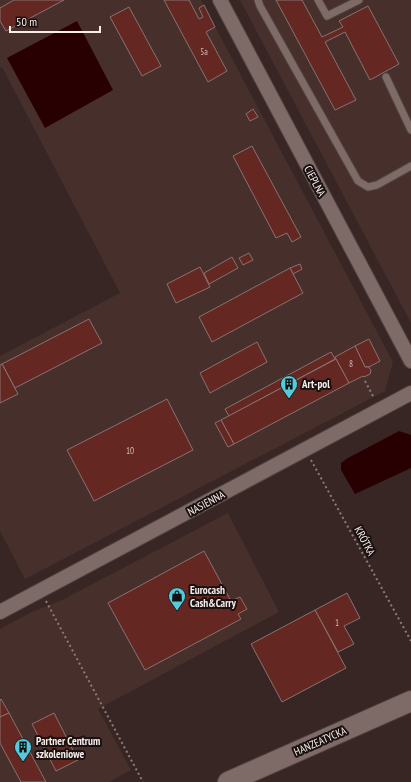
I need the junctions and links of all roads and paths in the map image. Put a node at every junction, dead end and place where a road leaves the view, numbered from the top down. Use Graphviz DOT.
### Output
graph roads {
  1 [pos="220,0"];
  2 [pos="258,0"];
  3 [pos="318,0"];
  4 [pos="359,0"];
  5 [pos="386,77"];
  6 [pos="411,130"];
  7 [pos="411,166"];
  8 [pos="411,361"];
  9 [pos="365,381"];
  10 [pos="411,393"];
  11 [pos="376,402"];
  12 [pos="305,450"];
  13 [pos="41,591"];
  14 [pos="0,612"];
  15 [pos="411,640"];
  16 [pos="411,701"];
  17 [pos="144,782"];
  18 [pos="228,782"];
  1 -- 8 [label="street, CIEPLNA"];
  2 -- 7 [label="lane"];
  3 -- 4 [label="lane"];
  5 -- 6 [label="lane"];
  9 -- 11 [label="path"];
  10 -- 12 [label="street, NASIENNA"];
  12 -- 13 [label="street, NASIENNA"];
  12 -- 15 [label="path, KRÓTKA"];
  13 -- 14 [label="street, NASIENNA"];
  13 -- 17 [label="path"];
  16 -- 18 [label="street, HANZEATYCKA"];
}
